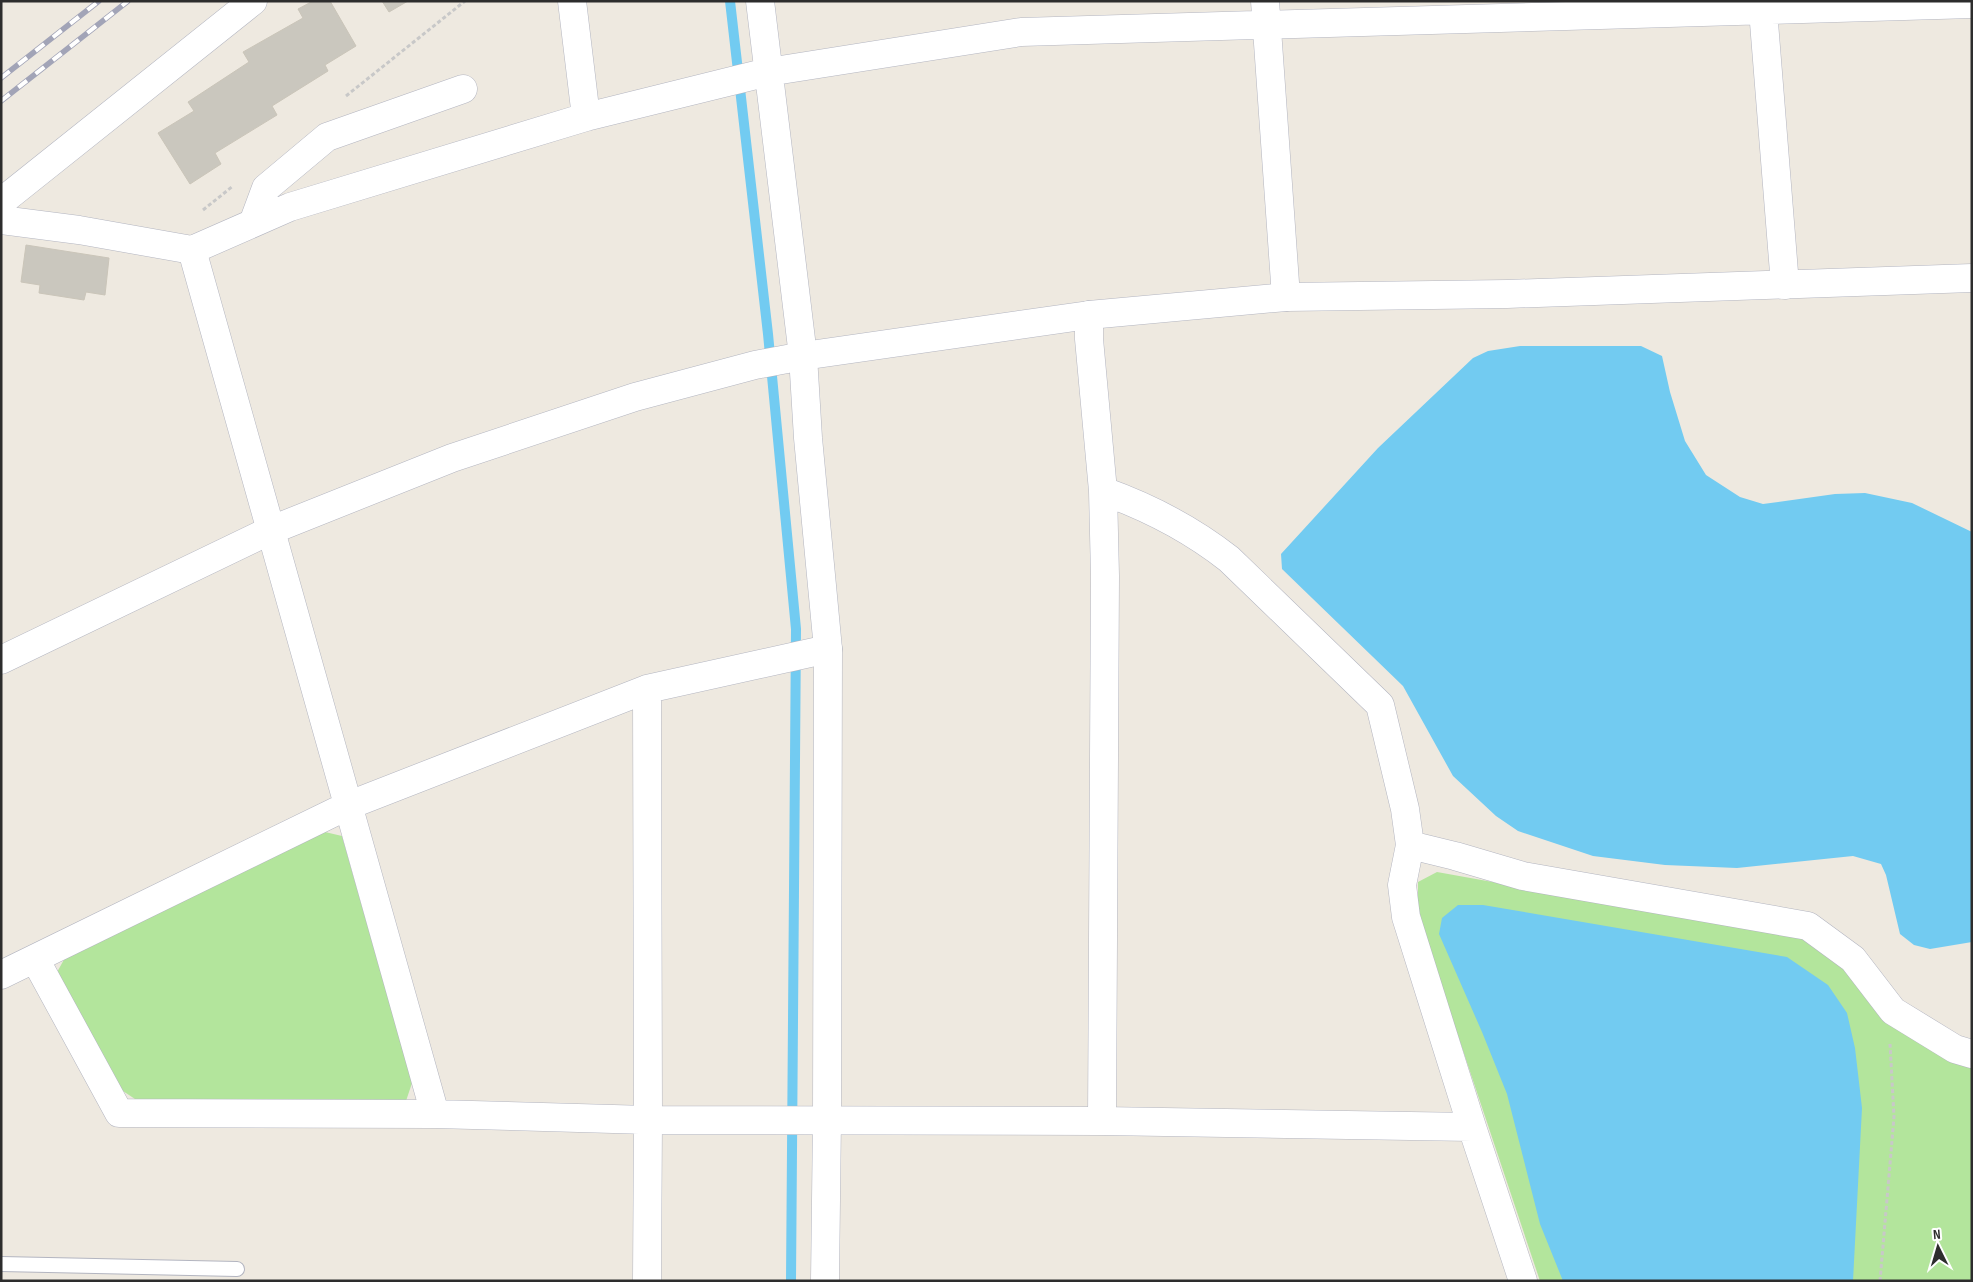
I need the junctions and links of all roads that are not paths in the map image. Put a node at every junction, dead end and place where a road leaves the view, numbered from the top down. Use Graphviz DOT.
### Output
graph roads {
  1 [pos="253,1"];
  2 [pos="572,1"];
  3 [pos="760,1"];
  4 [pos="1972,4"];
  5 [pos="1648,8"];
  6 [pos="1763,10"];
  7 [pos="1266,13"];
  8 [pos="761,74"];
  9 [pos="463,89"];
  10 [pos="586,118"];
  11 [pos="1,202"];
  12 [pos="1,220"];
  13 [pos="253,223"];
  14 [pos="192,250"];
  15 [pos="1972,278"];
  16 [pos="1785,285"];
  17 [pos="1286,297"];
  18 [pos="1089,315"];
  19 [pos="798,357"];
  20 [pos="1103,491"];
  21 [pos="270,531"];
  22 [pos="808,654"];
  23 [pos="1,660"];
  24 [pos="647,689"];
  25 [pos="347,806"];
  26 [pos="1410,845"];
  27 [pos="35,958"];
  28 [pos="1,975"];
  29 [pos="1972,1054"];
  30 [pos="435,1114"];
  31 [pos="827,1119"];
  32 [pos="648,1120"];
  33 [pos="1102,1121"];
  34 [pos="1472,1127"];
  35 [pos="1,1264"];
  36 [pos="237,1269"];
  37 [pos="646,1281"];
  38 [pos="825,1281"];
  39 [pos="1522,1281"];
  1 -- 11 [label="street"];
  2 -- 10 [label="street"];
  3 -- 8 [label="street"];
  4 -- 6 [label="street"];
  5 -- 6 [label="street"];
  5 -- 7 [label="street"];
  6 -- 16 [label="street"];
  7 -- 8 [label="street"];
  7 -- 17 [label="street"];
  8 -- 10 [label="street"];
  8 -- 19 [label="street"];
  9 -- 13 [label="street"];
  10 -- 13 [label="street"];
  12 -- 14 [label="street"];
  13 -- 14 [label="street"];
  14 -- 21 [label="street"];
  15 -- 16 [label="street"];
  16 -- 17 [label="street"];
  17 -- 18 [label="street"];
  18 -- 19 [label="street"];
  18 -- 20 [label="street"];
  19 -- 21 [label="street"];
  19 -- 22 [label="street"];
  20 -- 26 [label="street"];
  20 -- 33 [label="street"];
  21 -- 23 [label="street"];
  21 -- 25 [label="street"];
  22 -- 24 [label="street"];
  22 -- 31 [label="street"];
  24 -- 25 [label="street"];
  24 -- 32 [label="street"];
  25 -- 27 [label="street"];
  25 -- 30 [label="street"];
  26 -- 29 [label="street"];
  26 -- 34 [label="street"];
  27 -- 28 [label="street"];
  27 -- 30 [label="street"];
  30 -- 32 [label="street"];
  31 -- 32 [label="street"];
  31 -- 33 [label="street"];
  31 -- 38 [label="street"];
  32 -- 37 [label="street"];
  33 -- 34 [label="street"];
  34 -- 39 [label="street"];
  35 -- 36 [label="lane"];
}
